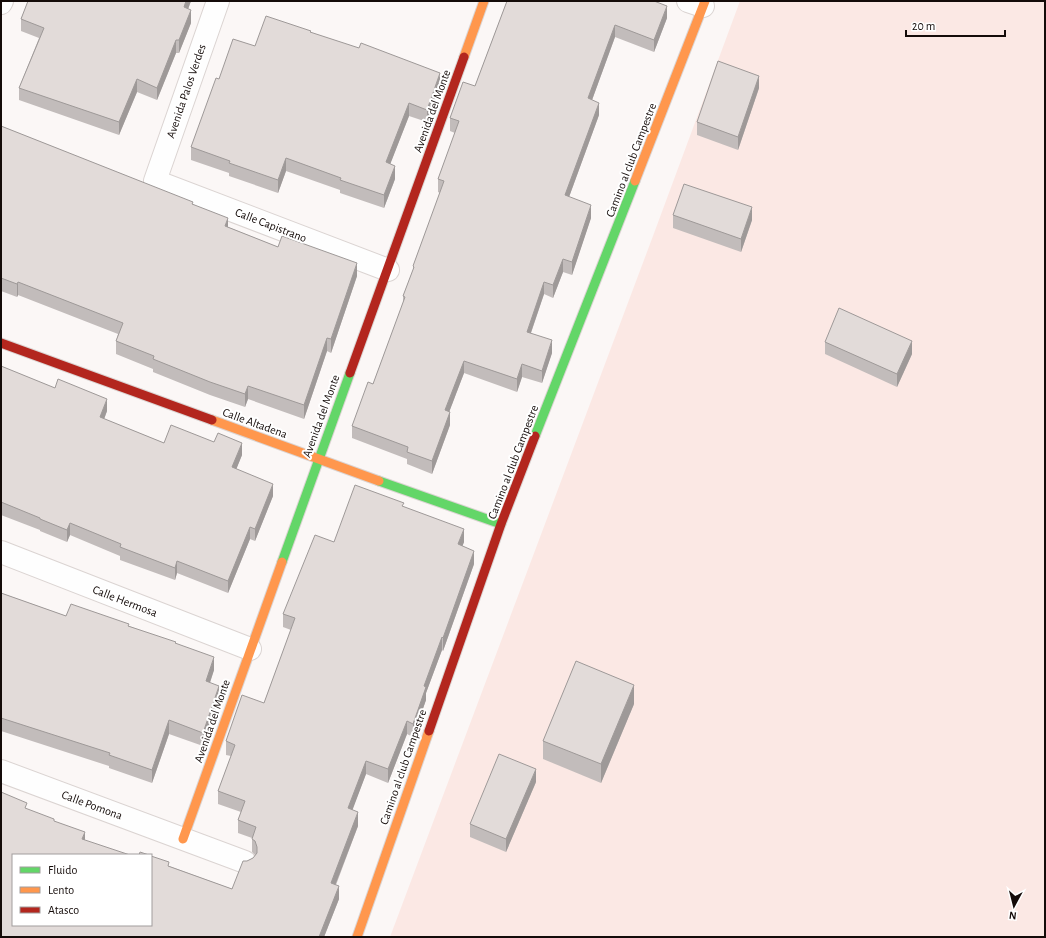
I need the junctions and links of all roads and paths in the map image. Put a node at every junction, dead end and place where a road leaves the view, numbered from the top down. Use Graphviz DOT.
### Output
graph roads {
  1 [pos="218,1"];
  2 [pos="484,1"];
  3 [pos="699,3"];
  4 [pos="155,181"];
  5 [pos="388,270"];
  6 [pos="1,343"];
  7 [pos="318,459"];
  8 [pos="501,524"];
  9 [pos="1,552"];
  10 [pos="250,649"];
  11 [pos="1,771"];
  12 [pos="183,839"];
  13 [pos="245,862"];
  14 [pos="357,937"];
  1 -- 4 [label="street, Avenida Palos Verdes"];
  2 -- 5 [label="street, Avenida del Monte"];
  3 -- 8 [label="street, Camino al club Campestre"];
  4 -- 5 [label="street, Calle Capistrano"];
  5 -- 7 [label="street, Avenida del Monte"];
  6 -- 7 [label="street, Calle Altadena"];
  7 -- 8 [label="street, Calle Altadena"];
  7 -- 10 [label="street, Avenida del Monte"];
  8 -- 14 [label="street, Camino al club Campestre"];
  9 -- 10 [label="street, Calle Hermosa"];
  10 -- 12 [label="street, Avenida del Monte"];
  11 -- 12 [label="street, Calle Pomona"];
  12 -- 13 [label="street, Calle Pomona"];
}
